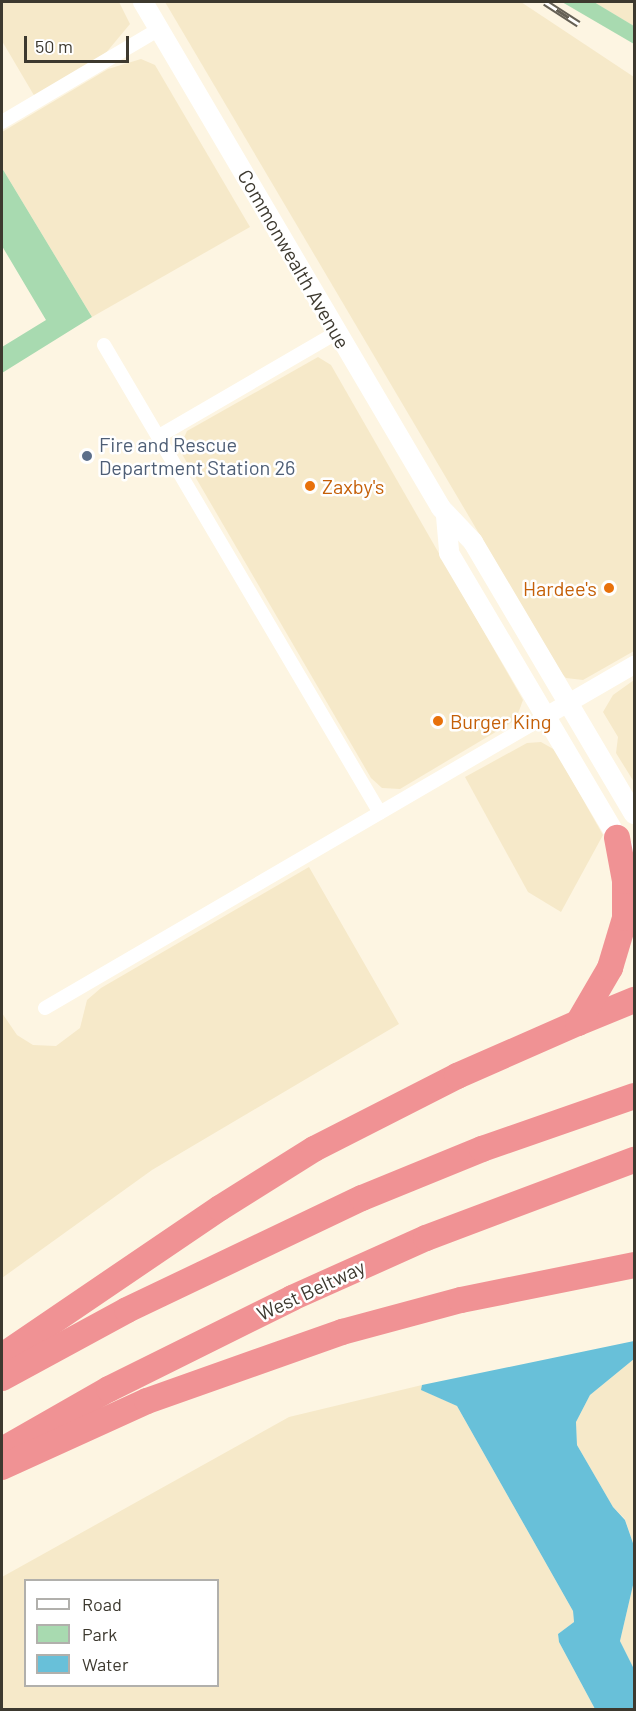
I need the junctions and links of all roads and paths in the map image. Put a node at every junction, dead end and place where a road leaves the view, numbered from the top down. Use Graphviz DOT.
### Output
graph roads {
  1 [pos="143,2"];
  2 [pos="159,29"];
  3 [pos="2,122"];
  4 [pos="336,333"];
  5 [pos="104,345"];
  6 [pos="159,436"];
  7 [pos="446,516"];
  8 [pos="634,665"];
  9 [pos="569,703"];
  10 [pos="546,716"];
  11 [pos="380,813"];
  12 [pos="634,814"];
  13 [pos="617,838"];
  14 [pos="634,867"];
  15 [pos="634,1000"];
  16 [pos="45,1008"];
  17 [pos="578,1023"];
  18 [pos="634,1096"];
  19 [pos="634,1160"];
  20 [pos="634,1265"];
  21 [pos="2,1356"];
  22 [pos="2,1378"];
  23 [pos="2,1450"];
  24 [pos="2,1467"];
  1 -- 2 [label="main road, Commonwealth Avenue"];
  2 -- 3 [label="street"];
  2 -- 4 [label="main road, Commonwealth Avenue"];
  4 -- 6 [label="street"];
  4 -- 7 [label="main road, Commonwealth Avenue"];
  5 -- 6 [label="street"];
  6 -- 11 [label="street"];
  7 -- 9 [label="main road, Commonwealth Avenue"];
  7 -- 10 [label="main road, Commonwealth Avenue"];
  8 -- 9 [label="street"];
  9 -- 10 [label="street"];
  9 -- 12 [label="main road, Commonwealth Avenue"];
  10 -- 11 [label="street"];
  10 -- 13 [label="main road, Commonwealth Avenue"];
  11 -- 16 [label="street"];
  13 -- 14 [label="main road, Commonwealth Avenue"];
  13 -- 17 [label="highway"];
  15 -- 17 [label="highway"];
  17 -- 21 [label="highway"];
  18 -- 22 [label="highway"];
  19 -- 23 [label="highway, West Beltway"];
  20 -- 24 [label="highway"];
}
